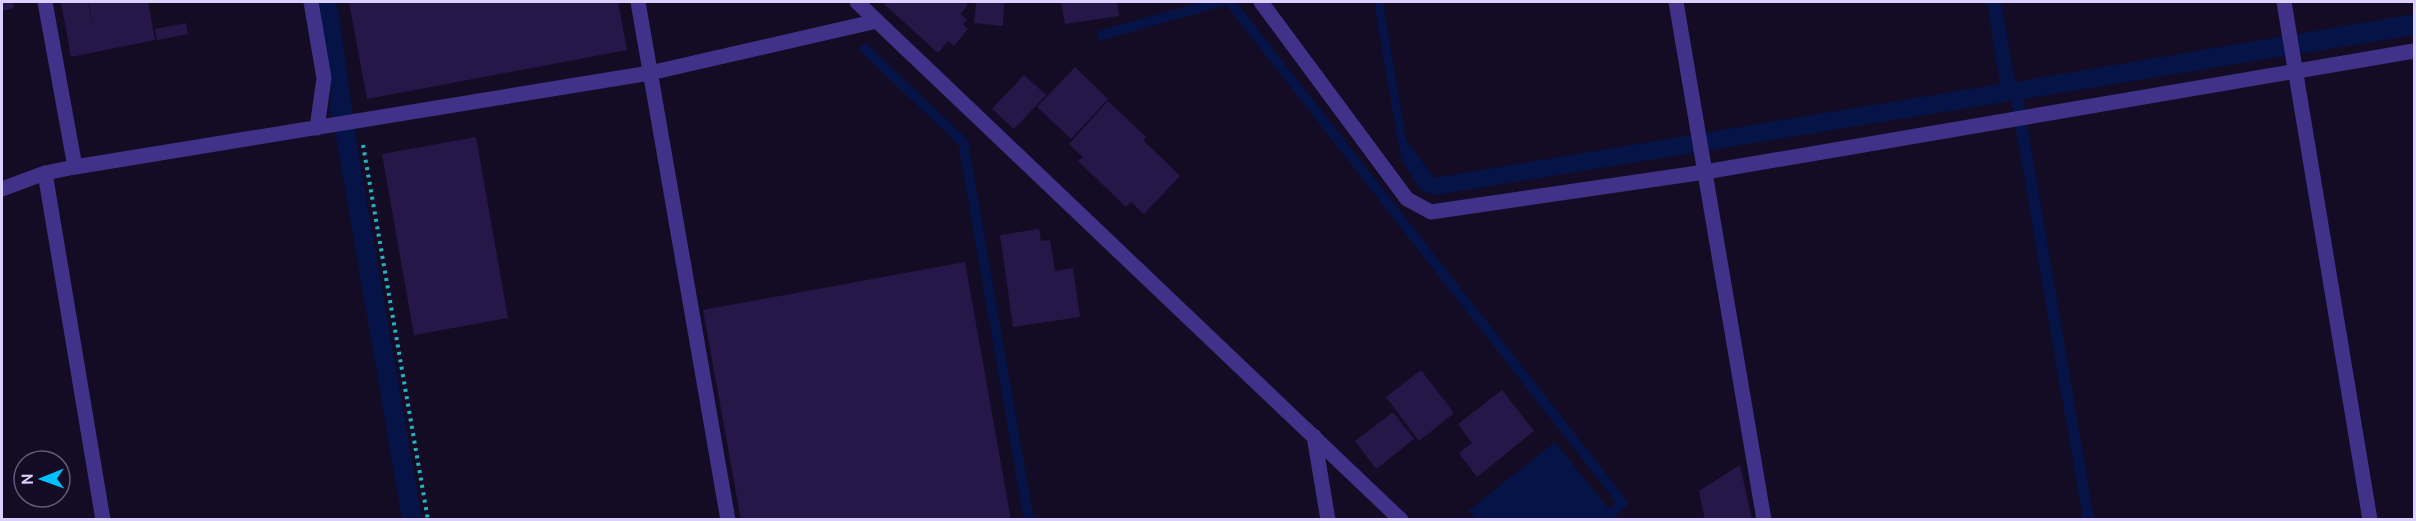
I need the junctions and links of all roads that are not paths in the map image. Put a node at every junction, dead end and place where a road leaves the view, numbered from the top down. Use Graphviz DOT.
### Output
graph roads {
  1 [pos="45,2"];
  2 [pos="311,2"];
  3 [pos="638,2"];
  4 [pos="857,2"];
  5 [pos="1261,2"];
  6 [pos="1676,2"];
  7 [pos="2284,2"];
  8 [pos="877,21"];
  9 [pos="2415,51"];
  10 [pos="2294,67"];
  11 [pos="650,73"];
  12 [pos="322,127"];
  13 [pos="1703,165"];
  14 [pos="75,167"];
  15 [pos="45,173"];
  16 [pos="2,189"];
  17 [pos="1314,436"];
  18 [pos="104,519"];
  19 [pos="728,519"];
  20 [pos="1328,519"];
  21 [pos="1401,519"];
  22 [pos="1764,519"];
  23 [pos="2370,519"];
  1 -- 14 [label="street"];
  2 -- 12 [label="street"];
  3 -- 11 [label="street"];
  4 -- 8 [label="street"];
  5 -- 13 [label="street"];
  6 -- 13 [label="street"];
  7 -- 10 [label="street"];
  8 -- 11 [label="street"];
  8 -- 17 [label="street"];
  9 -- 10 [label="street"];
  10 -- 13 [label="street"];
  10 -- 23 [label="street"];
  11 -- 12 [label="street"];
  11 -- 19 [label="street"];
  12 -- 14 [label="street"];
  13 -- 22 [label="street"];
  14 -- 15 [label="street"];
  15 -- 16 [label="street"];
  15 -- 18 [label="street"];
  17 -- 20 [label="street"];
  17 -- 21 [label="street"];
}
